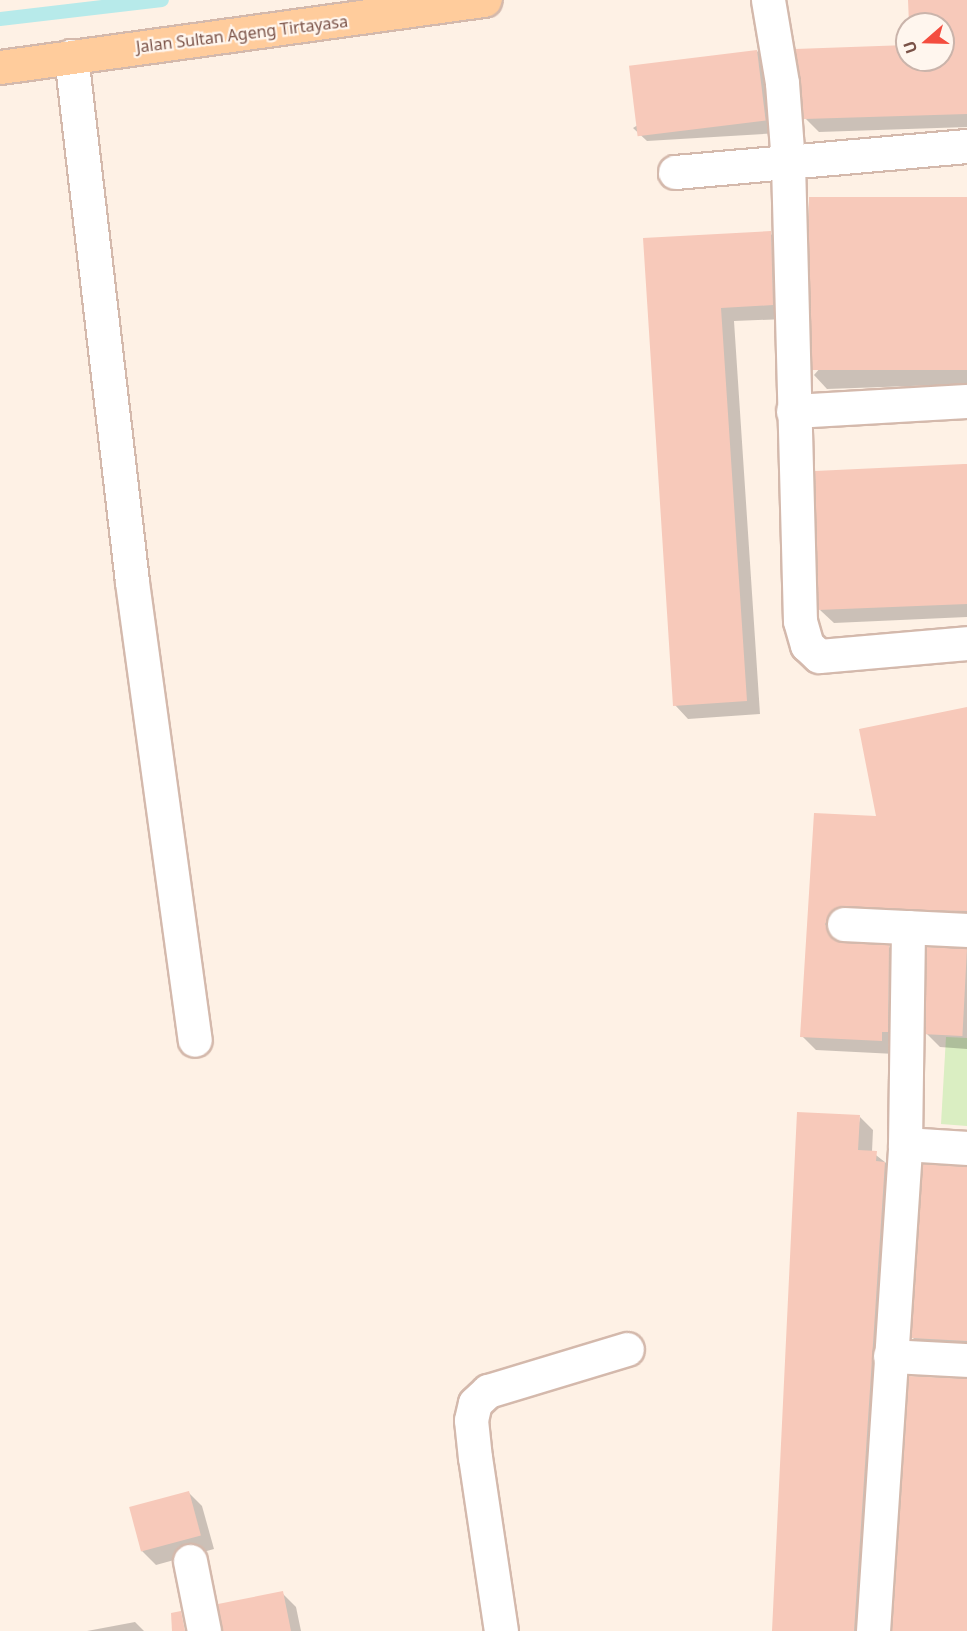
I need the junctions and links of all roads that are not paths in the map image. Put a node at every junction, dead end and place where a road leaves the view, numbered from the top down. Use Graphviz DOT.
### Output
graph roads {
  1 [pos="484,0"];
  2 [pos="768,0"];
  3 [pos="71,56"];
  4 [pos="0,67"];
  5 [pos="967,146"];
  6 [pos="788,163"];
  7 [pos="675,172"];
  8 [pos="967,401"];
  9 [pos="793,411"];
  10 [pos="967,643"];
  11 [pos="844,924"];
  12 [pos="908,927"];
  13 [pos="967,930"];
  14 [pos="195,1040"];
  15 [pos="905,1144"];
  16 [pos="967,1148"];
  17 [pos="627,1349"];
  18 [pos="890,1356"];
  19 [pos="967,1360"];
  20 [pos="190,1561"];
  21 [pos="204,1631"];
  22 [pos="501,1631"];
  23 [pos="873,1631"];
  1 -- 3 [label="main road, Jalan Sultan Ageng Tirtayasa"];
  2 -- 6 [label="street"];
  3 -- 4 [label="main road, Jalan Sultan Ageng Tirtayasa"];
  3 -- 14 [label="street"];
  5 -- 6 [label="street"];
  6 -- 7 [label="street"];
  6 -- 9 [label="street"];
  8 -- 9 [label="street"];
  9 -- 10 [label="street"];
  11 -- 12 [label="street"];
  12 -- 13 [label="street"];
  12 -- 15 [label="street"];
  15 -- 16 [label="street"];
  15 -- 18 [label="street"];
  17 -- 22 [label="street"];
  18 -- 19 [label="street"];
  18 -- 23 [label="street"];
  20 -- 21 [label="street"];
}
